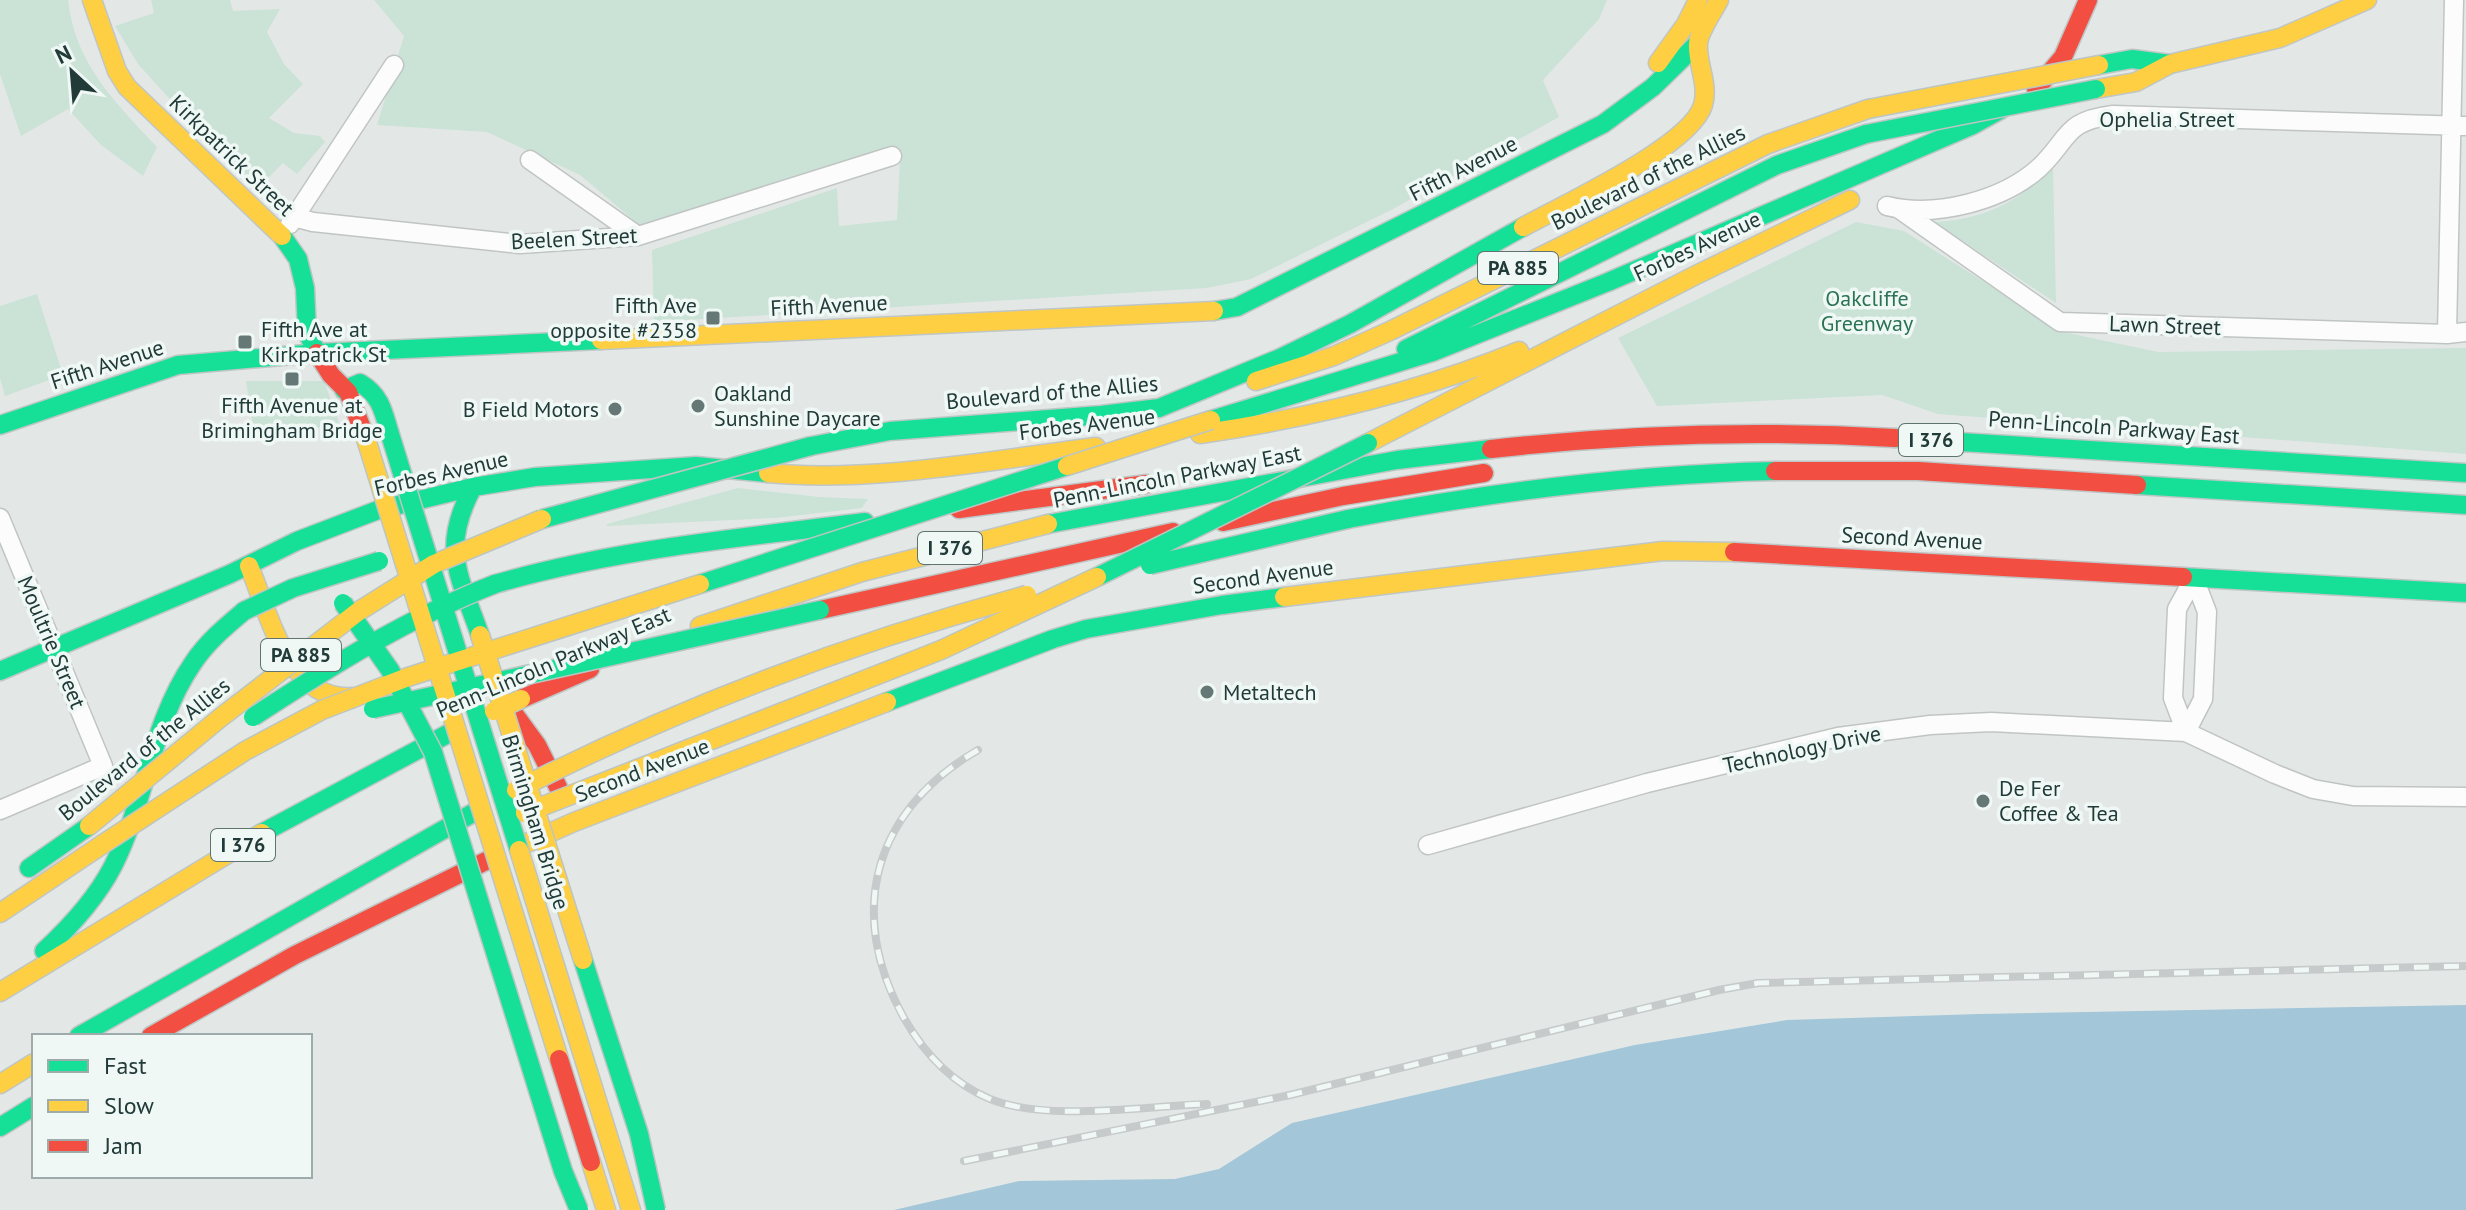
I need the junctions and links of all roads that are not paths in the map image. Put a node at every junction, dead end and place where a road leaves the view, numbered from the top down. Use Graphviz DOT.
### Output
graph roads {
  1 [pos="92,0"];
  2 [pos="1698,0"];
  3 [pos="1719,0"];
  4 [pos="2088,0"];
  5 [pos="2367,0"];
  6 [pos="2454,0"];
  7 [pos="1698,43"];
  8 [pos="2170,64"];
  9 [pos="394,65"];
  10 [pos="2040,83"];
  11 [pos="1622,110"];
  12 [pos="2459,126"];
  13 [pos="892,156"];
  14 [pos="530,160"];
  15 [pos="1891,180"];
  16 [pos="1864,194"];
  17 [pos="1893,208"];
  18 [pos="294,217"];
  19 [pos="282,236"];
  20 [pos="638,236"];
  21 [pos="1696,275"];
  22 [pos="2466,332"];
  23 [pos="2447,334"];
  24 [pos="317,353"];
  25 [pos="1313,387"];
  26 [pos="344,390"];
  27 [pos="1159,408"];
  28 [pos="0,424"];
  29 [pos="1397,460"];
  30 [pos="1611,462"];
  31 [pos="1506,471"];
  32 [pos="1918,471"];
  33 [pos="2466,473"];
  34 [pos="473,487"];
  35 [pos="2466,505"];
  36 [pos="0,518"];
  37 [pos="536,521"];
  38 [pos="305,552"];
  39 [pos="249,566"];
  40 [pos="2194,578"];
  41 [pos="2466,593"];
  42 [pos="54,648"];
  43 [pos="0,671"];
  44 [pos="2186,732"];
  45 [pos="203,777"];
  46 [pos="2466,797"];
  47 [pos="0,810"];
  48 [pos="574,822"];
  49 [pos="89,826"];
  50 [pos="1428,845"];
  51 [pos="12,880"];
  52 [pos="0,913"];
  53 [pos="239,946"];
  54 [pos="0,991"];
  55 [pos="83,1034"];
  56 [pos="155,1034"];
  57 [pos="32,1064"];
  58 [pos="0,1084"];
  59 [pos="32,1107"];
  60 [pos="0,1127"];
  61 [pos="579,1210"];
  62 [pos="606,1210"];
  63 [pos="631,1210"];
  64 [pos="656,1210"];
  1 -- 19 [label="main road, Kirkpatrick Street"];
  2 -- 11 [label="main road, Fifth Avenue"];
  3 -- 7 [label="main road, Fifth Avenue"];
  4 -- 10 [label="main road"];
  5 -- 8 [label="main road, Boulevard of the Allies / PA 885"];
  6 -- 12 [label="street"];
  7 -- 11 [label="main road, Fifth Avenue"];
  7 -- 27 [label="main road"];
  8 -- 25 [label="main road, Boulevard of the Allies / PA 885, bridge"];
  8 -- 27 [label="main road, Boulevard of the Allies / PA 885, bridge"];
  9 -- 18 [label="street"];
  10 -- 15 [label="main road"];
  10 -- 25 [label="main road"];
  11 -- 24 [label="main road, Fifth Avenue"];
  12 -- 17 [label="street, Ophelia Street"];
  12 -- 23 [label="street"];
  13 -- 20 [label="street, Beelen Street"];
  14 -- 20 [label="street"];
  16 -- 21 [label="main road, Forbes Avenue"];
  17 -- 23 [label="street, Lawn Street"];
  18 -- 19 [label="street"];
  18 -- 20 [label="street, Beelen Street"];
  19 -- 24 [label="main road, Kirkpatrick Street"];
  21 -- 34 [label="main road, Forbes Avenue"];
  21 -- 53 [label="main road, bridge"];
  22 -- 23 [label="street, Lawn Street"];
  24 -- 26 [label="main road"];
  24 -- 28 [label="main road, Fifth Avenue"];
  25 -- 45 [label="main road, Boulevard of the Allies / PA 885, bridge"];
  26 -- 62 [label="main road, bridge"];
  26 -- 63 [label="main road, Birmingham Bridge, bridge"];
  27 -- 37 [label="main road, Boulevard of the Allies / PA 885, bridge"];
  29 -- 33 [label="main road, Penn-Lincoln Parkway East / I 376"];
  29 -- 49 [label="main road, bridge"];
  29 -- 54 [label="main road, Penn-Lincoln Parkway East / I 376, bridge"];
  30 -- 32 [label="main road"];
  31 -- 45 [label="main road, bridge"];
  32 -- 35 [label="main road, I 376"];
  32 -- 53 [label="main road, I 376, bridge"];
  34 -- 38 [label="main road, Forbes Avenue"];
  34 -- 64 [label="main road, bridge"];
  36 -- 42 [label="street, Moultrie Street"];
  37 -- 49 [label="main road, Boulevard of the Allies / PA 885, bridge"];
  37 -- 54 [label="main road, bridge"];
  38 -- 39 [label="main road, Forbes Avenue"];
  38 -- 61 [label="main road, bridge"];
  39 -- 42 [label="main road, Forbes Avenue"];
  39 -- 48 [label="main road"];
  40 -- 41 [label="main road, Second Avenue"];
  40 -- 44 [label="street"];
  40 -- 44 [label="street"];
  40 -- 48 [label="main road, Second Avenue"];
  42 -- 43 [label="main road, Forbes Avenue"];
  42 -- 47 [label="street, Moultrie Street"];
  44 -- 46 [label="street, Technology Drive"];
  44 -- 50 [label="street, Technology Drive"];
  45 -- 52 [label="main road, Boulevard of the Allies / PA 885, bridge"];
  48 -- 56 [label="main road, Second Avenue"];
  49 -- 51 [label="main road, Boulevard of the Allies / PA 885"];
  53 -- 55 [label="main road, I 376"];
  57 -- 58 [label="main road"];
  59 -- 60 [label="main road"];
}
